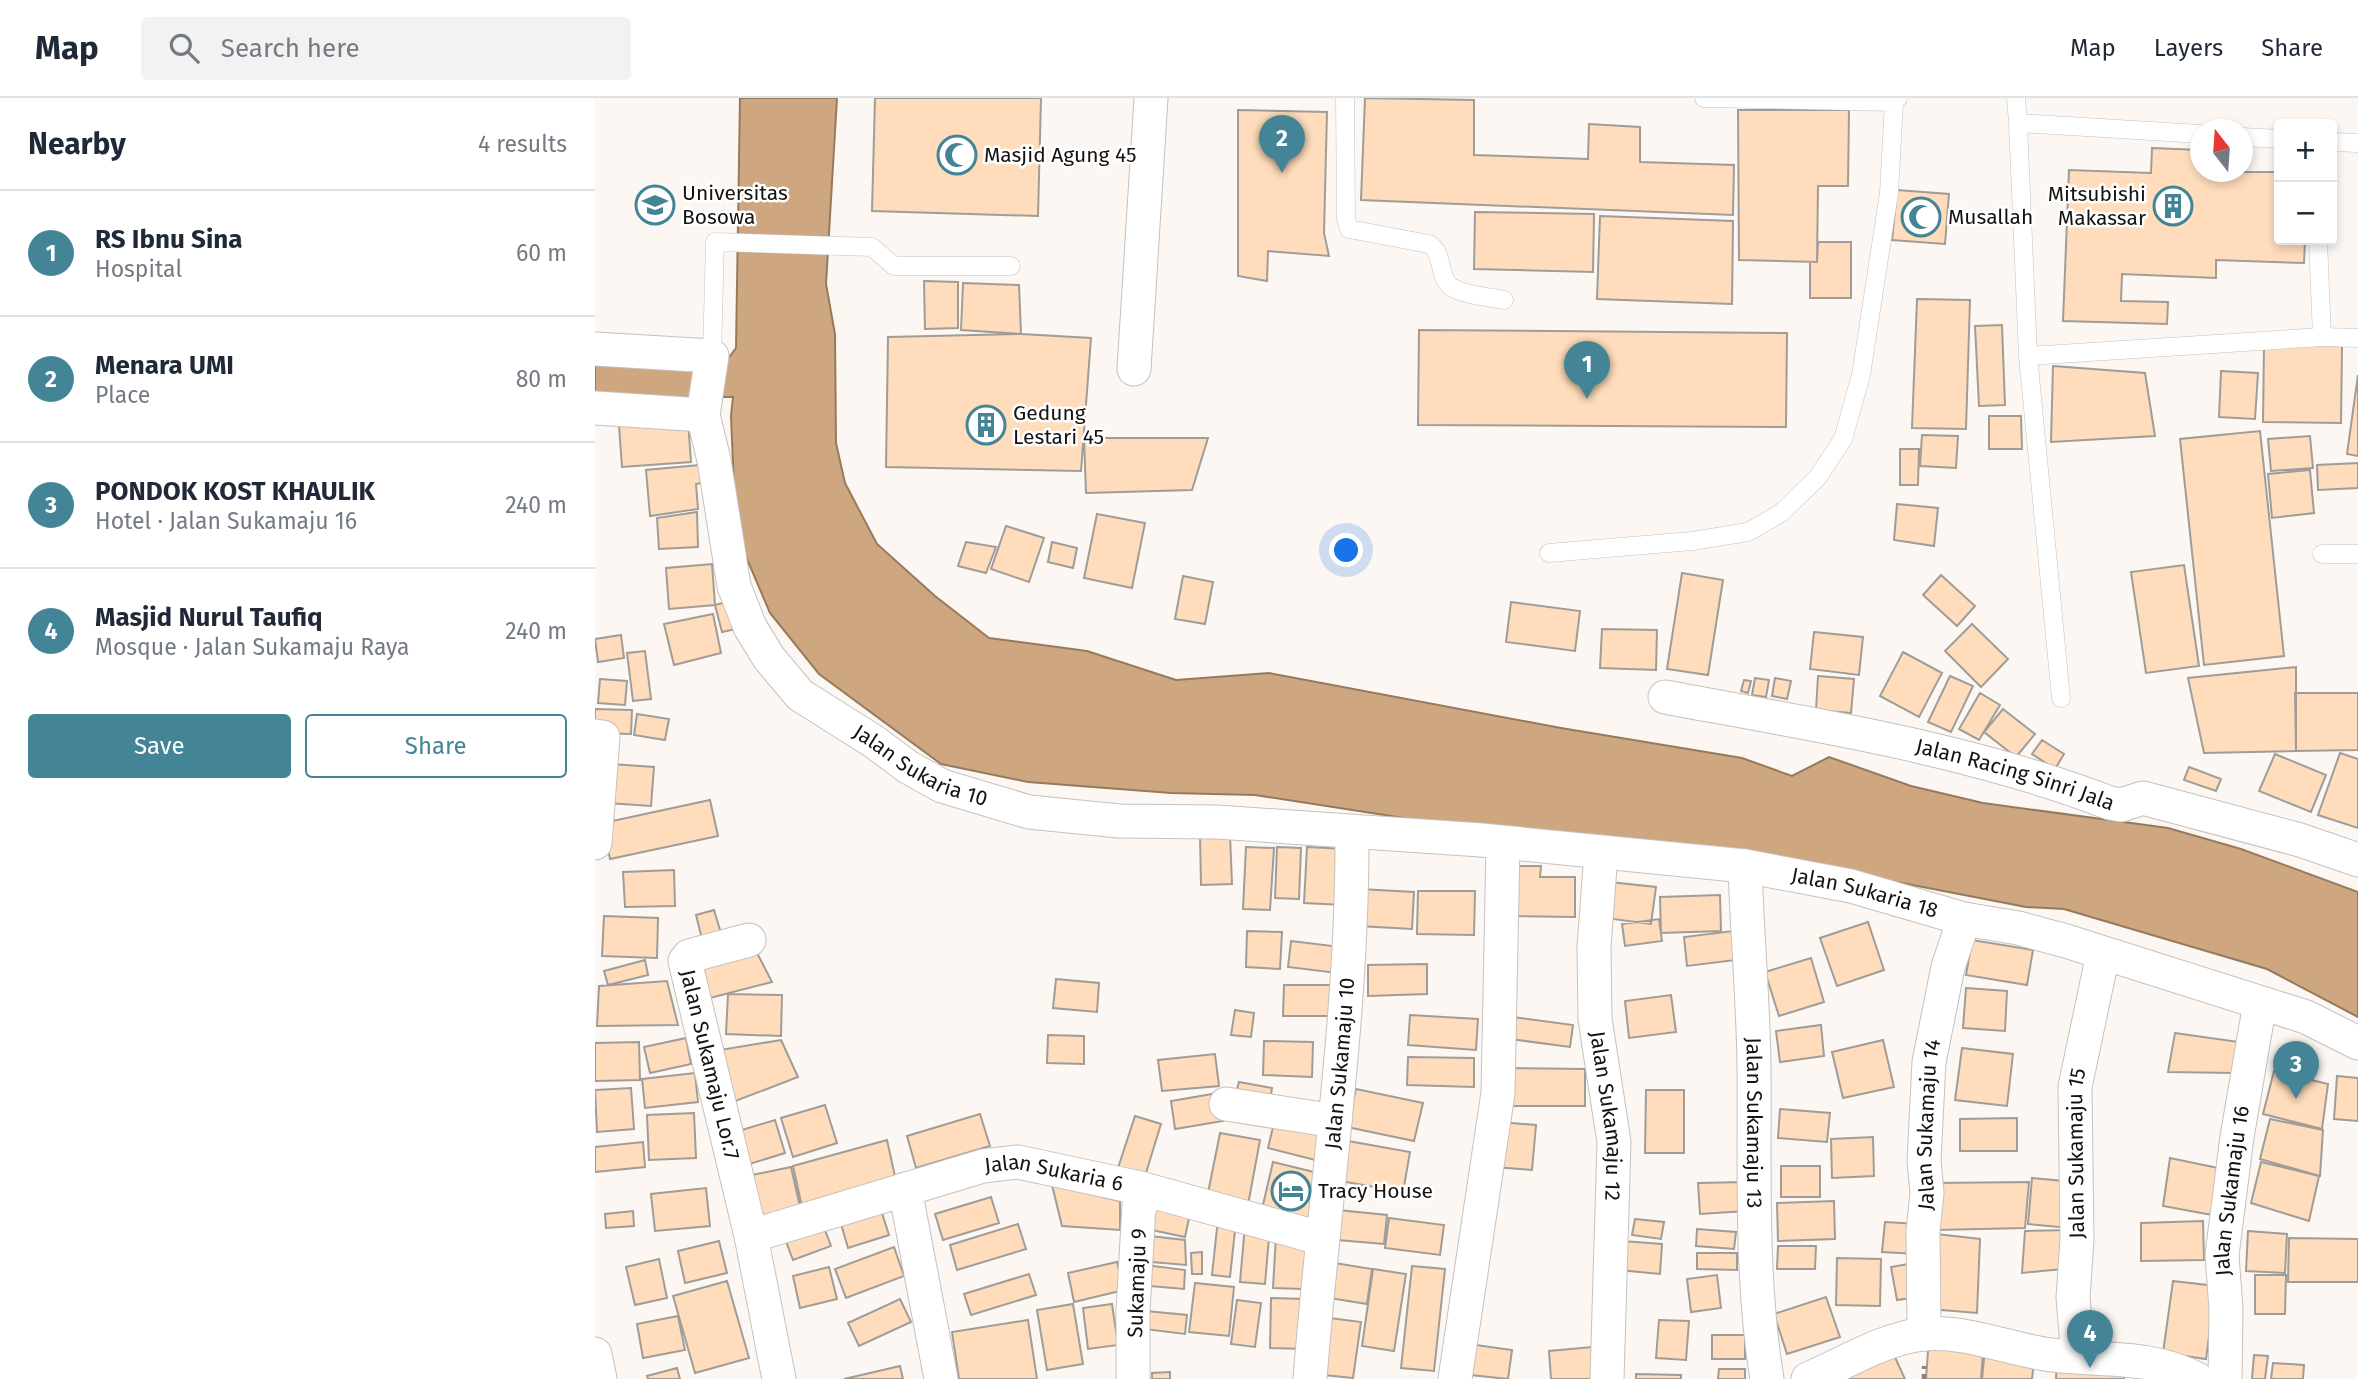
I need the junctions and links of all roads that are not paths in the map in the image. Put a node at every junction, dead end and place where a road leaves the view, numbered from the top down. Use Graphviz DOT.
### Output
graph roads {
  1 [pos="1151,98"];
  2 [pos="1345,98"];
  3 [pos="1705,98"];
  4 [pos="2016,98"];
  5 [pos="1896,100"];
  6 [pos="2018,123"];
  7 [pos="2190,133"];
  8 [pos="2253,138"];
  9 [pos="2274,139"];
  10 [pos="2337,142"];
  11 [pos="2358,143"];
  12 [pos="2318,245"];
  13 [pos="1011,266"];
  14 [pos="1504,300"];
  15 [pos="2322,337"];
  16 [pos="2358,338"];
  17 [pos="595,349"];
  18 [pos="2028,356"];
  19 [pos="712,359"];
  20 [pos="1134,369"];
  21 [pos="595,408"];
  22 [pos="703,412"];
  23 [pos="1549,552"];
  24 [pos="2322,554"];
  25 [pos="2358,554"];
  26 [pos="1665,697"];
  27 [pos="2061,698"];
  28 [pos="595,736"];
  29 [pos="1352,832"];
  30 [pos="595,842"];
  31 [pos="1503,844"];
  32 [pos="1601,853"];
  33 [pos="2358,860"];
  34 [pos="1745,866"];
  35 [pos="1964,919"];
  36 [pos="749,940"];
  37 [pos="2103,954"];
  38 [pos="2260,1003"];
  39 [pos="2358,1043"];
  40 [pos="1226,1104"];
  41 [pos="1335,1121"];
  42 [pos="1140,1188"];
  43 [pos="905,1189"];
  44 [pos="751,1236"];
  45 [pos="1321,1237"];
  46 [pos="1924,1334"];
  47 [pos="595,1354"];
  48 [pos="2055,1363"];
  49 [pos="600,1379"];
  50 [pos="779,1379"];
  51 [pos="941,1379"];
  52 [pos="1133,1379"];
  53 [pos="1310,1379"];
  54 [pos="1455,1379"];
  55 [pos="1607,1379"];
  56 [pos="1767,1379"];
  57 [pos="1808,1379"];
  58 [pos="2197,1379"];
  59 [pos="2225,1379"];
  1 -- 20 [label="street"];
  2 -- 14 [label="lane"];
  3 -- 5 [label="lane"];
  4 -- 6 [label="lane"];
  5 -- 23 [label="lane"];
  6 -- 7 [label="lane"];
  6 -- 18 [label="lane"];
  8 -- 9 [label="lane"];
  10 -- 11 [label="lane"];
  12 -- 15 [label="lane"];
  13 -- 19 [label="lane"];
  15 -- 16 [label="lane"];
  15 -- 18 [label="lane"];
  17 -- 19 [label="street"];
  18 -- 27 [label="lane"];
  19 -- 22 [label="street"];
  21 -- 22 [label="street"];
  22 -- 29 [label="street, Jalan Sukaria 10"];
  24 -- 25 [label="lane"];
  26 -- 33 [label="street, Jalan Racing Sinri Jala"];
  28 -- 30 [label="street"];
  29 -- 31 [label="street, Jalan Sukaria 18"];
  29 -- 41 [label="street, Jalan Sukamaju 10"];
  31 -- 32 [label="street, Jalan Sukaria 18"];
  31 -- 54 [label="street"];
  32 -- 34 [label="street, Jalan Sukaria 18"];
  32 -- 55 [label="street, Jalan Sukamaju 12"];
  34 -- 35 [label="street, Jalan Sukaria 18"];
  34 -- 56 [label="street, Jalan Sukamaju 13"];
  35 -- 37 [label="street, Jalan Sukaria 18"];
  35 -- 46 [label="street, Jalan Sukamaju 14"];
  36 -- 44 [label="street, Jalan Sukamaju Lor.7"];
  37 -- 38 [label="street, Jalan Sukaria 18"];
  37 -- 48 [label="street, Jalan Sukamaju 15"];
  38 -- 39 [label="street, Jalan Sukaria 18"];
  38 -- 59 [label="street, Jalan Sukamaju 16"];
  40 -- 41 [label="street"];
  41 -- 45 [label="street, Jalan Sukamaju 10"];
  42 -- 43 [label="street, Jalan Sukaria 6"];
  42 -- 45 [label="street"];
  42 -- 52 [label="street, Jalan Sukaria 6"];
  43 -- 44 [label="street, Jalan Sukaria 6"];
  43 -- 51 [label="street"];
  44 -- 50 [label="street, Jalan Sukamaju Lor.7"];
  45 -- 53 [label="street, Jalan Sukamaju 10"];
  46 -- 48 [label="street"];
  46 -- 57 [label="street"];
  47 -- 49 [label="street"];
  48 -- 58 [label="street"];
}
